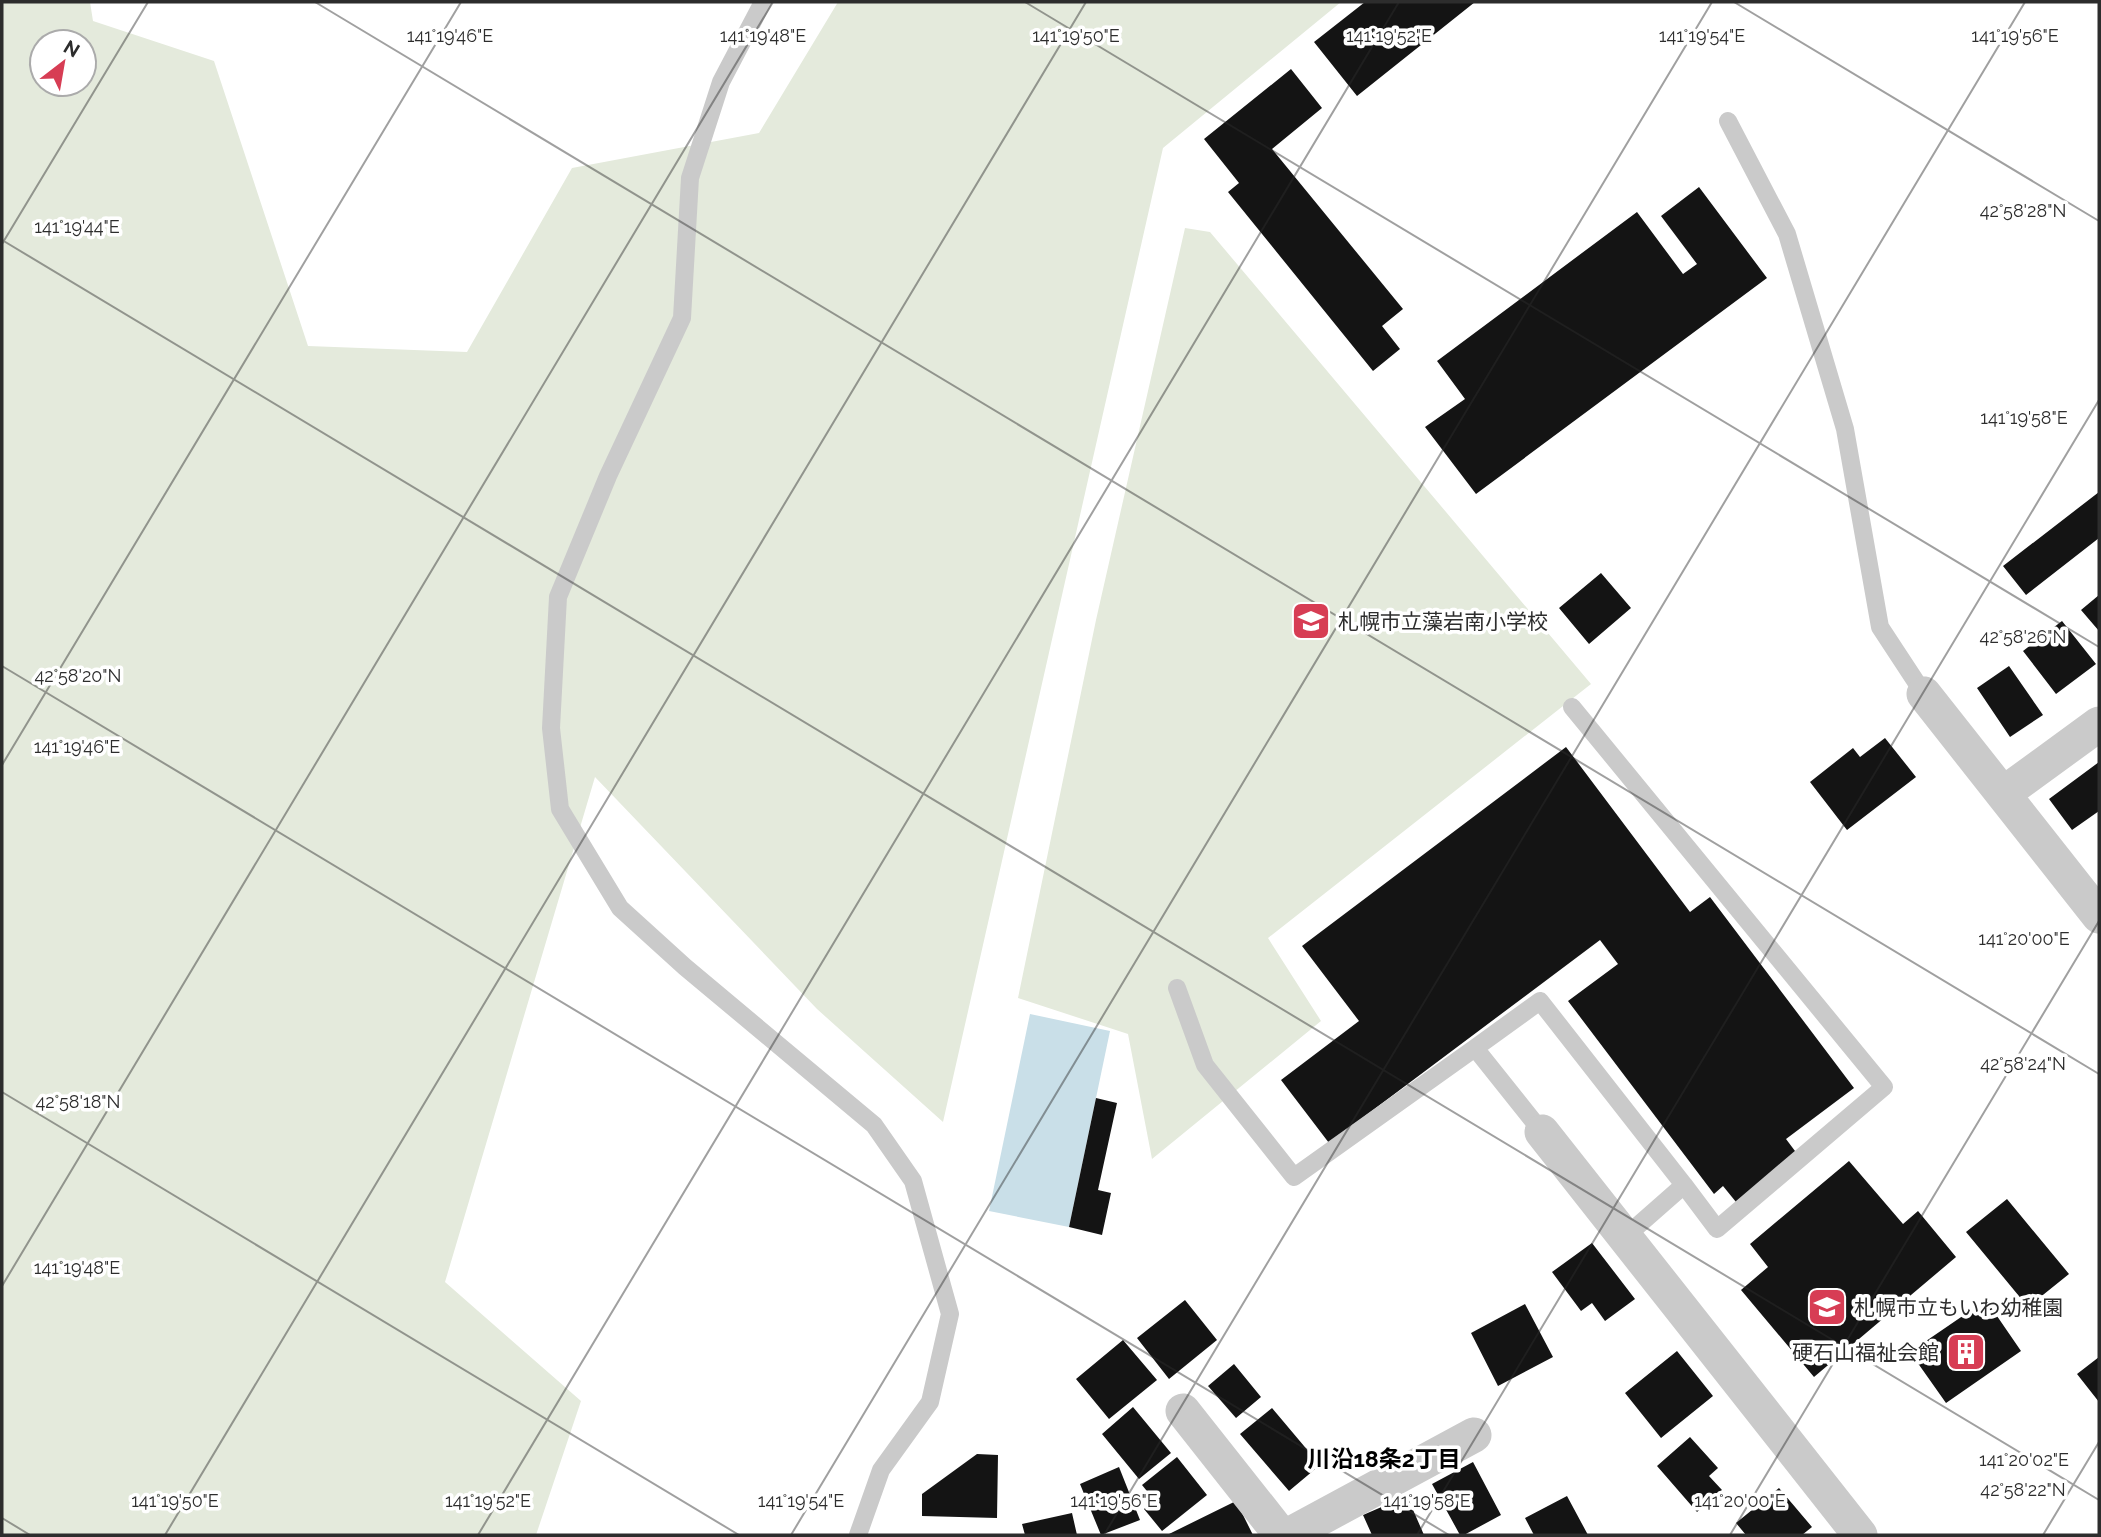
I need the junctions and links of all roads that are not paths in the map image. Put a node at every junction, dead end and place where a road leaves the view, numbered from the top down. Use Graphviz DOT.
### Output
graph roads {
  1 [pos="763,2"];
  2 [pos="1728,121"];
  3 [pos="1924,694"];
  4 [pos="1572,707"];
  5 [pos="2099,724"];
  6 [pos="2003,794"];
  7 [pos="2099,916"];
  8 [pos="1177,988"];
  9 [pos="1475,1048"];
  10 [pos="1542,1132"];
  11 [pos="1684,1185"];
  12 [pos="1626,1236"];
  13 [pos="1183,1411"];
  14 [pos="1474,1435"];
  15 [pos="858,1535"];
  16 [pos="1281,1535"];
  17 [pos="1289,1535"];
  18 [pos="1860,1535"];
  1 -- 15 [label="lane"];
  2 -- 3 [label="lane"];
  3 -- 6 [label="street"];
  4 -- 11 [label="lane"];
  5 -- 6 [label="street"];
  6 -- 7 [label="street"];
  8 -- 9 [label="lane"];
  9 -- 10 [label="lane"];
  9 -- 11 [label="lane"];
  10 -- 12 [label="street"];
  11 -- 12 [label="lane"];
  12 -- 18 [label="street"];
  13 -- 16 [label="street"];
  14 -- 17 [label="street"];
}
